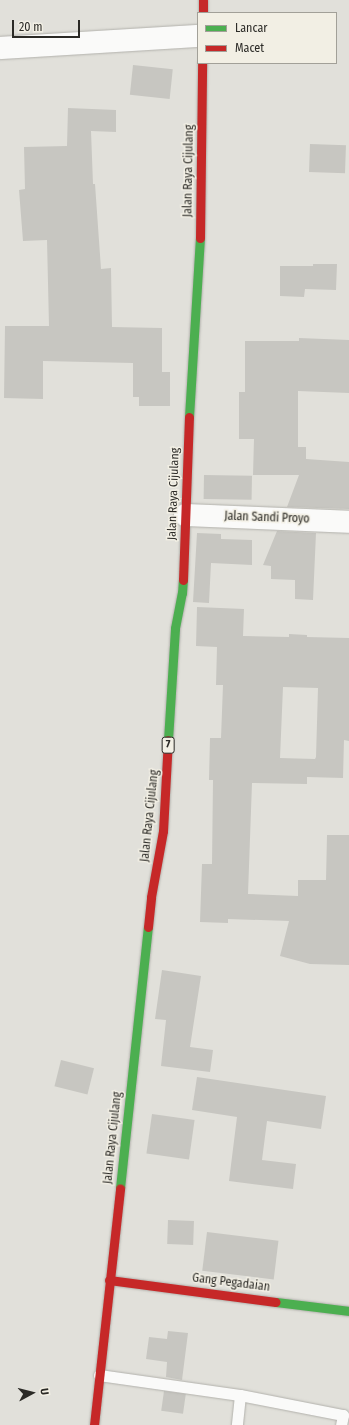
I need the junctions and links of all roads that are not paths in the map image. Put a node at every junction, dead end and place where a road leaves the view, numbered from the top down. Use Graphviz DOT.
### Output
graph roads {
  1 [pos="203,0"];
  2 [pos="203,12"];
  3 [pos="197,36"];
  4 [pos="0,48"];
  5 [pos="202,64"];
  6 [pos="185,515"];
  7 [pos="349,522"];
  8 [pos="109,1280"];
  9 [pos="349,1311"];
  10 [pos="99,1376"];
  11 [pos="240,1395"];
  12 [pos="94,1425"];
  13 [pos="237,1425"];
  14 [pos="341,1425"];
  1 -- 2 [label="main road"];
  3 -- 4 [label="street"];
  5 -- 6 [label="main road, Jalan Raya Cijulang / 7"];
  6 -- 7 [label="street, Jalan Sandi Proyo"];
  6 -- 8 [label="main road, Jalan Raya Cijulang / 7"];
  8 -- 9 [label="main road, Gang Pegadaian"];
  8 -- 10 [label="main road, Jalan Raya Cijulang / 7"];
  10 -- 11 [label="lane"];
  10 -- 12 [label="main road, Jalan Raya Cijulang / 7"];
  11 -- 13 [label="lane"];
  11 -- 14 [label="lane"];
}
